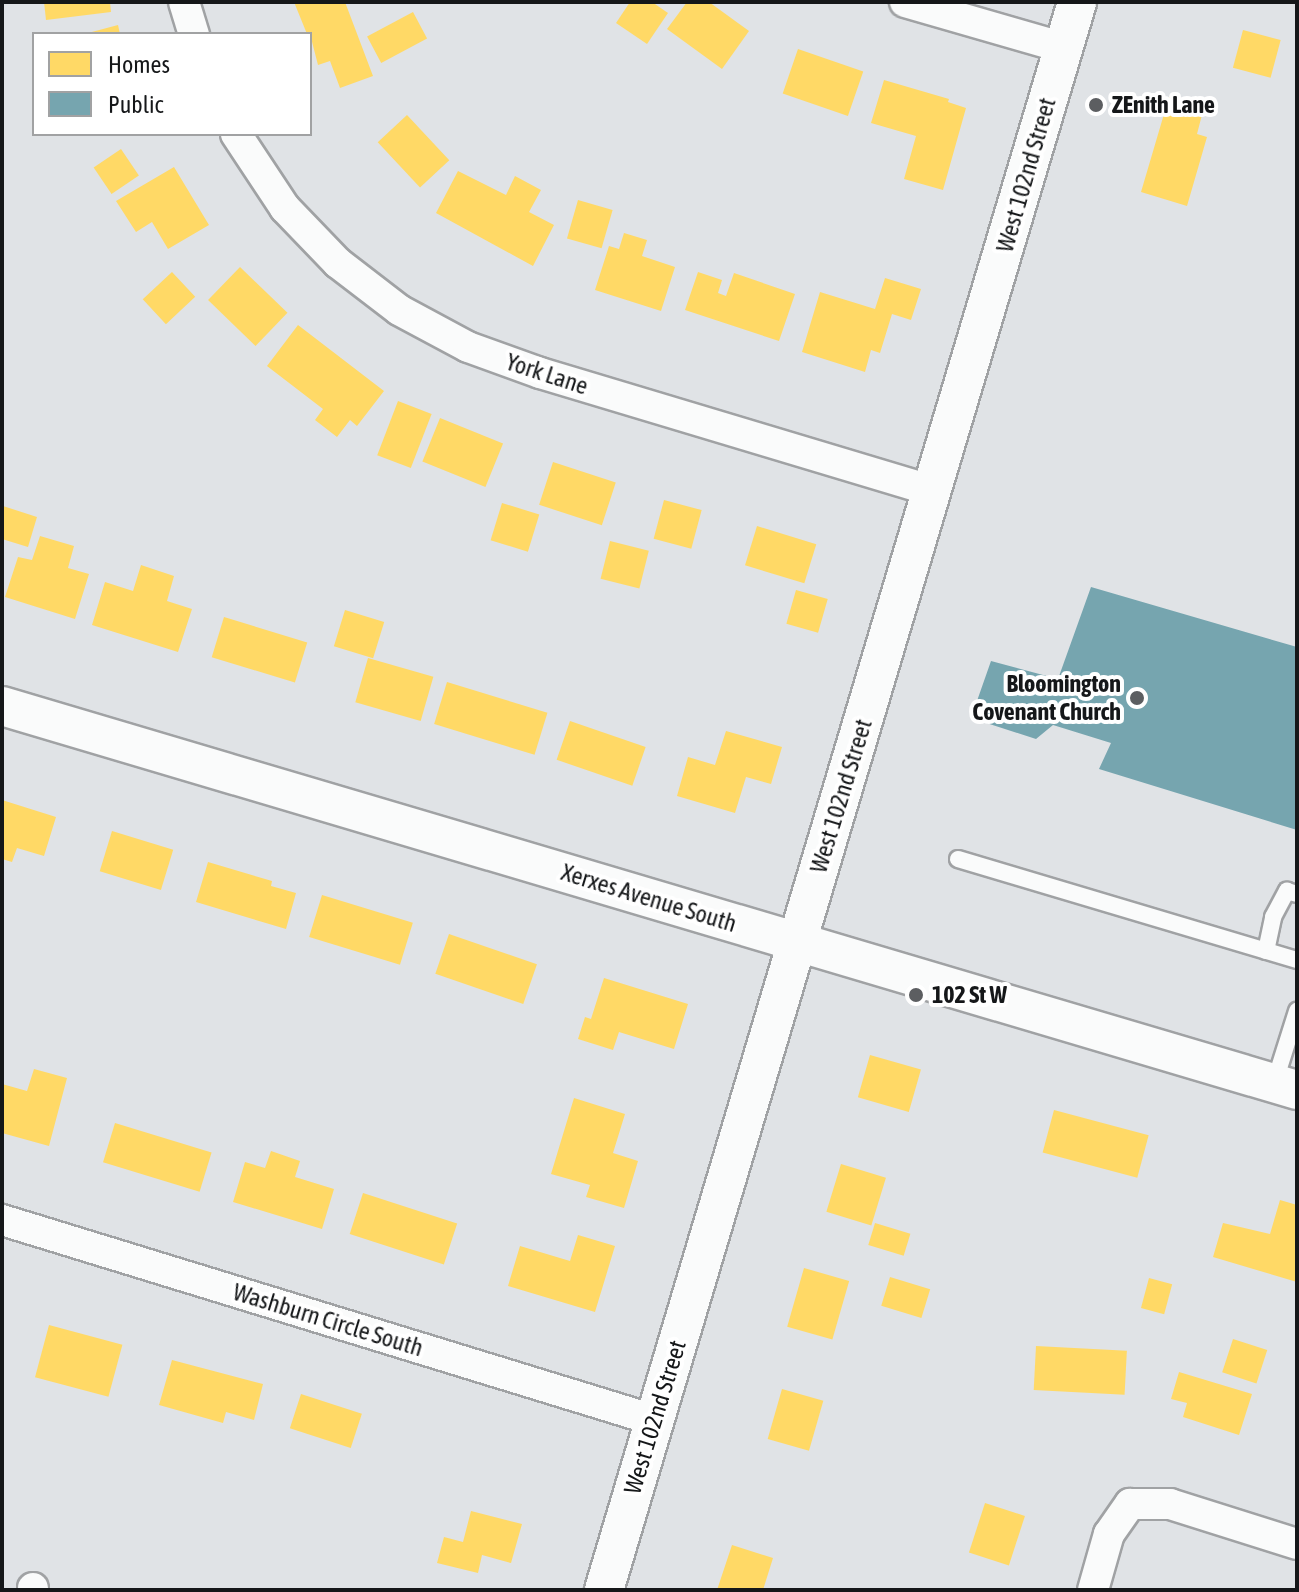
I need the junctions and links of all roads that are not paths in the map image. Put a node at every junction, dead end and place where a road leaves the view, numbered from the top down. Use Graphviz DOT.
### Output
graph roads {
  1 [pos="184,2"];
  2 [pos="905,2"];
  3 [pos="1077,2"];
  4 [pos="193,32"];
  5 [pos="1064,48"];
  6 [pos="237,136"];
  7 [pos="933,491"];
  8 [pos="2,706"];
  9 [pos="958,859"];
  10 [pos="1297,894"];
  11 [pos="797,942"];
  12 [pos="1266,951"];
  13 [pos="1297,960"];
  14 [pos="1297,1011"];
  15 [pos="1286,1087"];
  16 [pos="2,1220"];
  17 [pos="654,1420"];
  18 [pos="1297,1544"];
  19 [pos="604,1590"];
  20 [pos="1093,1590"];
  1 -- 4 [label="street"];
  2 -- 5 [label="street"];
  3 -- 5 [label="street, West 102nd Street"];
  5 -- 7 [label="street, West 102nd Street"];
  6 -- 7 [label="street, York Lane"];
  7 -- 11 [label="street, West 102nd Street"];
  8 -- 11 [label="street, Xerxes Avenue South"];
  9 -- 12 [label="lane"];
  10 -- 12 [label="lane"];
  11 -- 15 [label="street, Xerxes Avenue South"];
  11 -- 17 [label="street, West 102nd Street"];
  12 -- 13 [label="lane"];
  14 -- 15 [label="lane"];
  16 -- 17 [label="street, Washburn Circle South"];
  17 -- 19 [label="street, West 102nd Street"];
  18 -- 20 [label="street"];
}
